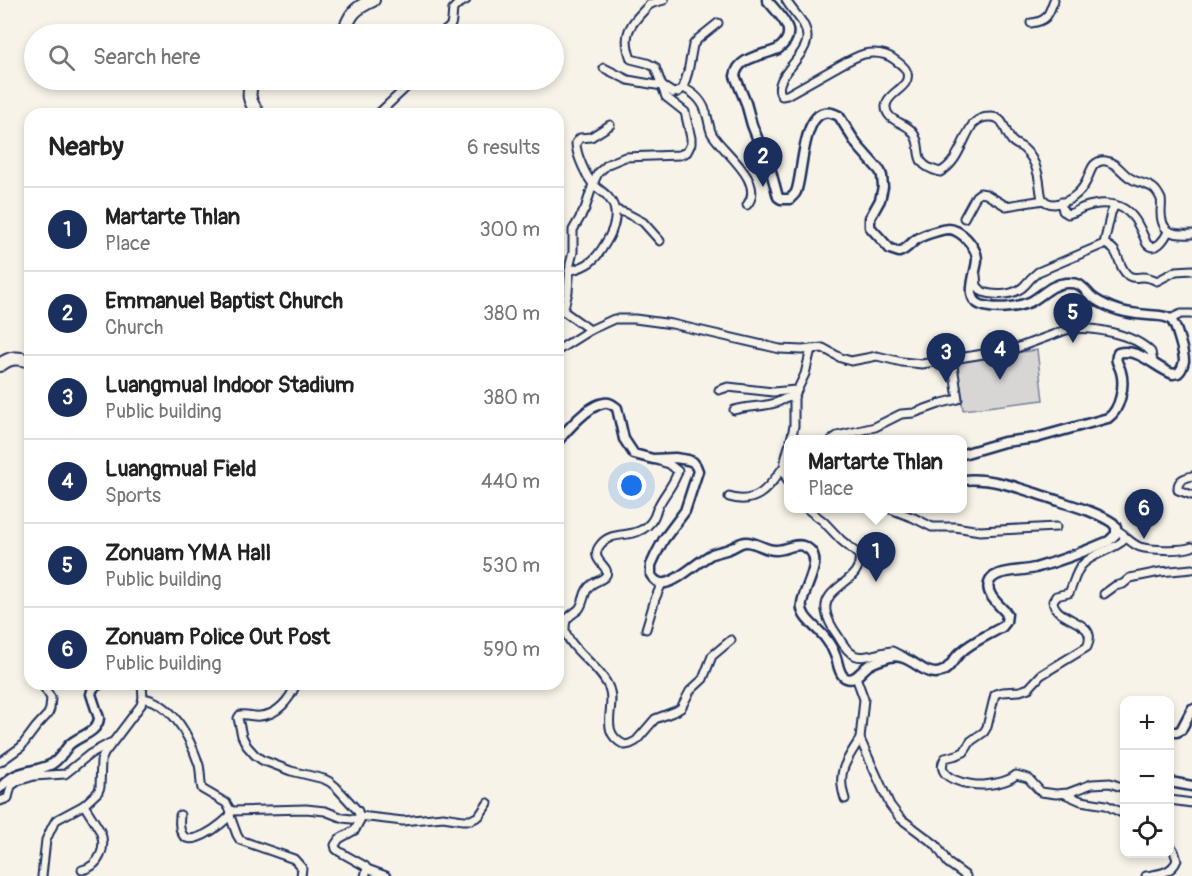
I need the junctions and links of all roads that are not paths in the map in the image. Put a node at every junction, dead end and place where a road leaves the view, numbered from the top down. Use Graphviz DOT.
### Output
graph roads {
  1 [pos="373,0"];
  2 [pos="466,0"];
  3 [pos="664,0"];
  4 [pos="767,0"];
  5 [pos="786,0"];
  6 [pos="1054,0"];
  7 [pos="718,23"];
  8 [pos="1031,23"];
  9 [pos="347,24"];
  10 [pos="452,24"];
  11 [pos="604,68"];
  12 [pos="662,86"];
  13 [pos="683,88"];
  14 [pos="250,90"];
  15 [pos="403,90"];
  16 [pos="254,108"];
  17 [pos="384,108"];
  18 [pos="610,125"];
  19 [pos="593,184"];
  20 [pos="1044,200"];
  21 [pos="1061,202"];
  22 [pos="747,205"];
  23 [pos="1114,205"];
  24 [pos="616,210"];
  25 [pos="964,218"];
  26 [pos="1168,232"];
  27 [pos="1192,234"];
  28 [pos="660,241"];
  29 [pos="1104,244"];
  30 [pos="1192,270"];
  31 [pos="569,271"];
  32 [pos="975,274"];
  33 [pos="564,302"];
  34 [pos="564,314"];
  35 [pos="1192,314"];
  36 [pos="1170,319"];
  37 [pos="590,330"];
  38 [pos="564,346"];
  39 [pos="811,349"];
  40 [pos="24,359"];
  41 [pos="952,359"];
  42 [pos="1153,362"];
  43 [pos="0,365"];
  44 [pos="719,390"];
  45 [pos="795,394"];
  46 [pos="734,410"];
  47 [pos="564,434"];
  48 [pos="792,435"];
  49 [pos="841,435"];
  50 [pos="967,453"];
  51 [pos="653,459"];
  52 [pos="784,466"];
  53 [pos="1192,477"];
  54 [pos="967,480"];
  55 [pos="1192,495"];
  56 [pos="729,498"];
  57 [pos="813,513"];
  58 [pos="901,513"];
  59 [pos="1056,527"];
  60 [pos="1120,533"];
  61 [pos="1192,547"];
  62 [pos="1192,569"];
  63 [pos="662,583"];
  64 [pos="1104,594"];
  65 [pos="646,629"];
  66 [pos="731,640"];
  67 [pos="904,657"];
  68 [pos="856,678"];
  69 [pos="46,690"];
  70 [pos="92,690"];
  71 [pos="142,690"];
  72 [pos="293,690"];
  73 [pos="142,698"];
  74 [pos="1192,709"];
  75 [pos="1174,732"];
  76 [pos="860,739"];
  77 [pos="115,740"];
  78 [pos="0,762"];
  79 [pos="1174,783"];
  80 [pos="1120,786"];
  81 [pos="1192,786"];
  82 [pos="0,788"];
  83 [pos="1063,794"];
  84 [pos="845,799"];
  85 [pos="0,801"];
  86 [pos="1174,801"];
  87 [pos="488,803"];
  88 [pos="1192,803"];
  89 [pos="84,805"];
  90 [pos="1120,812"];
  91 [pos="230,814"];
  92 [pos="180,815"];
  93 [pos="360,818"];
  94 [pos="1174,851"];
  95 [pos="82,870"];
  96 [pos="366,873"];
  97 [pos="42,876"];
  98 [pos="301,876"];
  99 [pos="386,876"];
  100 [pos="966,876"];
  101 [pos="1146,876"];
  1 -- 9 [label="highway"];
  2 -- 10 [label="street"];
  3 -- 12 [label="street"];
  4 -- 32 [label="street"];
  5 -- 20 [label="street"];
  6 -- 8 [label="street"];
  7 -- 13 [label="street"];
  11 -- 12 [label="street"];
  12 -- 13 [label="street"];
  12 -- 19 [label="street"];
  13 -- 22 [label="street"];
  14 -- 16 [label="highway"];
  15 -- 17 [label="street"];
  18 -- 19 [label="street"];
  19 -- 24 [label="street"];
  19 -- 31 [label="street"];
  20 -- 21 [label="street"];
  20 -- 25 [label="street"];
  21 -- 23 [label="street"];
  21 -- 26 [label="street"];
  23 -- 26 [label="street"];
  23 -- 29 [label="street"];
  24 -- 28 [label="street"];
  24 -- 31 [label="street"];
  26 -- 27 [label="street"];
  29 -- 30 [label="street"];
  29 -- 32 [label="street"];
  31 -- 33 [label="street"];
  32 -- 36 [label="street"];
  34 -- 37 [label="street"];
  35 -- 36 [label="street"];
  36 -- 42 [label="street"];
  37 -- 38 [label="street"];
  37 -- 39 [label="street"];
  39 -- 41 [label="street"];
  39 -- 45 [label="street"];
  40 -- 43 [label="highway"];
  41 -- 42 [label="street"];
  41 -- 49 [label="street"];
  42 -- 50 [label="street"];
  44 -- 45 [label="street"];
  45 -- 46 [label="street"];
  45 -- 48 [label="street"];
  47 -- 51 [label="street"];
  51 -- 63 [label="street"];
  51 -- 66 [label="street"];
  52 -- 56 [label="street"];
  53 -- 55 [label="street"];
  54 -- 60 [label="street"];
  57 -- 67 [label="street"];
  58 -- 59 [label="street"];
  60 -- 61 [label="street"];
  60 -- 67 [label="street"];
  60 -- 83 [label="street"];
  62 -- 64 [label="street"];
  63 -- 65 [label="street"];
  63 -- 68 [label="street"];
  67 -- 68 [label="street"];
  68 -- 76 [label="street"];
  69 -- 78 [label="street"];
  70 -- 82 [label="street"];
  71 -- 73 [label="street"];
  72 -- 93 [label="street"];
  73 -- 77 [label="street"];
  73 -- 91 [label="street"];
  74 -- 75 [label="street"];
  76 -- 84 [label="street"];
  76 -- 100 [label="street"];
  77 -- 85 [label="street"];
  77 -- 89 [label="street"];
  79 -- 81 [label="street"];
  80 -- 83 [label="street"];
  83 -- 90 [label="street"];
  86 -- 88 [label="street"];
  87 -- 93 [label="street"];
  89 -- 95 [label="street"];
  89 -- 97 [label="street"];
  91 -- 92 [label="street"];
  91 -- 93 [label="street"];
  91 -- 98 [label="street"];
  93 -- 96 [label="street"];
  94 -- 101 [label="street"];
  96 -- 99 [label="street"];
}
